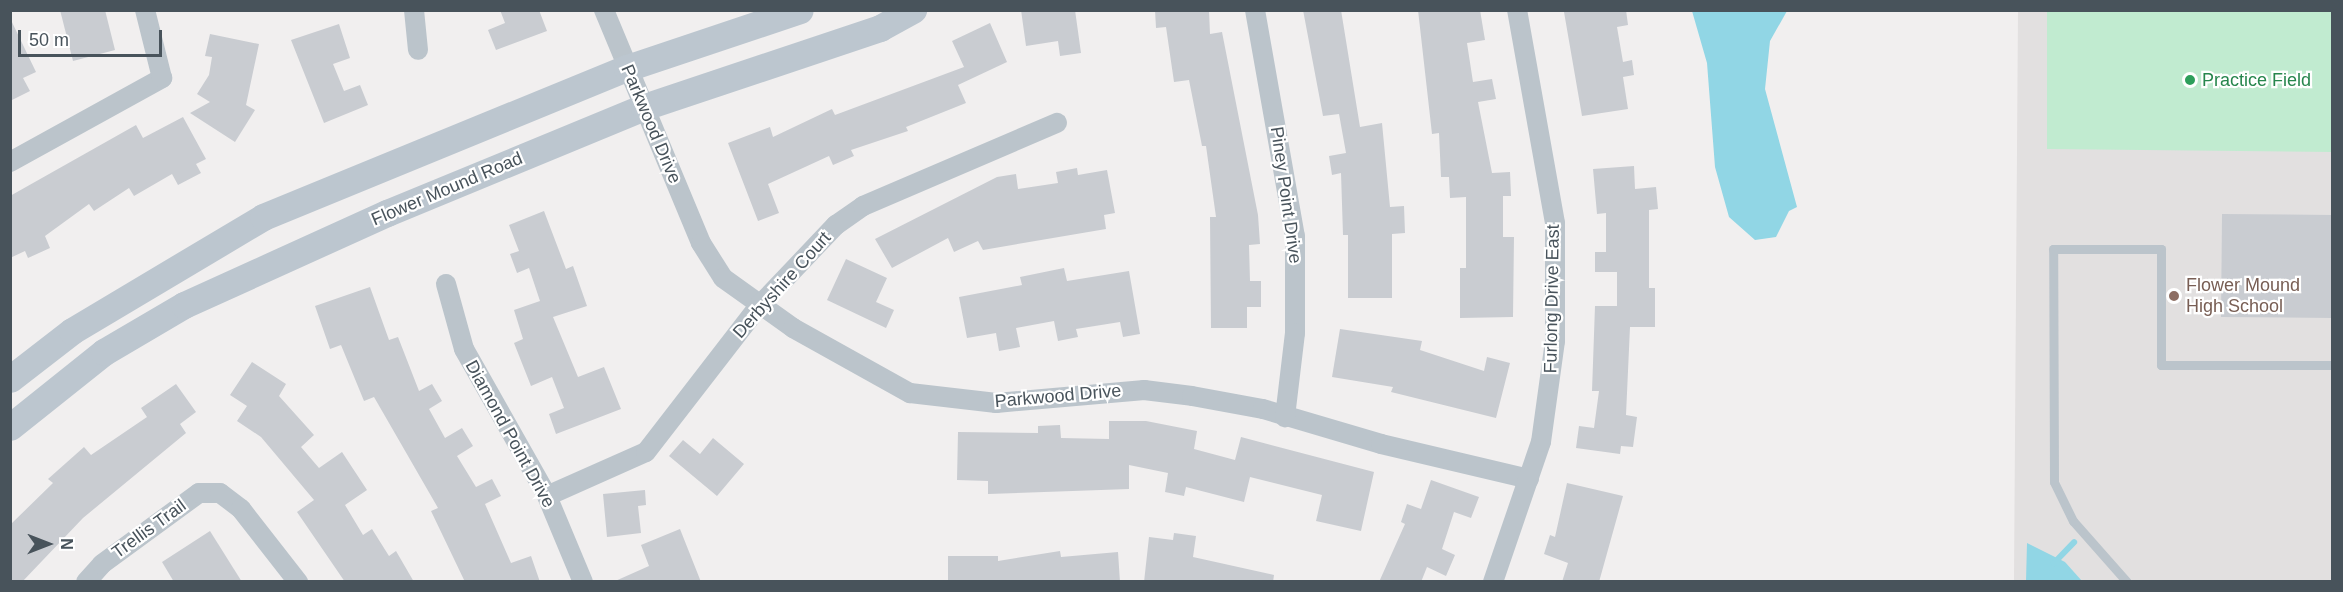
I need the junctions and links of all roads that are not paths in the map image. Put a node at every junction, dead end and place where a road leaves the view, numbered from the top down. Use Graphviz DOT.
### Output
graph roads {
  1 [pos="145,10"];
  2 [pos="414,10"];
  3 [pos="604,10"];
  4 [pos="800,10"];
  5 [pos="914,10"];
  6 [pos="1256,10"];
  7 [pos="1517,10"];
  8 [pos="418,50"];
  9 [pos="627,68"];
  10 [pos="644,107"];
  11 [pos="1057,123"];
  12 [pos="10,162"];
  13 [pos="446,284"];
  14 [pos="759,306"];
  15 [pos="2332,365"];
  16 [pos="10,379"];
  17 [pos="1285,417"];
  18 [pos="10,427"];
  19 [pos="1529,479"];
  20 [pos="547,496"];
  21 [pos="86,582"];
  22 [pos="298,582"];
  23 [pos="583,582"];
  24 [pos="1494,582"];
  25 [pos="2127,582"];
  1 -- 12 [label="street"];
  2 -- 8 [label="street"];
  3 -- 9 [label="street, Parkwood Drive"];
  4 -- 9 [label="main road"];
  5 -- 10 [label="main road, Flower Mound Road"];
  6 -- 17 [label="street, Piney Point Drive"];
  7 -- 19 [label="street, Furlong Drive East"];
  9 -- 10 [label="street, Parkwood Drive"];
  9 -- 16 [label="main road"];
  10 -- 14 [label="street, Parkwood Drive"];
  10 -- 18 [label="main road, Flower Mound Road"];
  11 -- 14 [label="street, Derbyshire Court"];
  13 -- 20 [label="street, Diamond Point Drive"];
  14 -- 17 [label="street, Parkwood Drive"];
  14 -- 20 [label="street, Derbyshire Court"];
  15 -- 25 [label="lane"];
  17 -- 19 [label="street, Parkwood Drive"];
  19 -- 24 [label="street, Furlong Drive East"];
  20 -- 23 [label="street, Diamond Point Drive"];
  21 -- 22 [label="street, Trellis Trail"];
}
